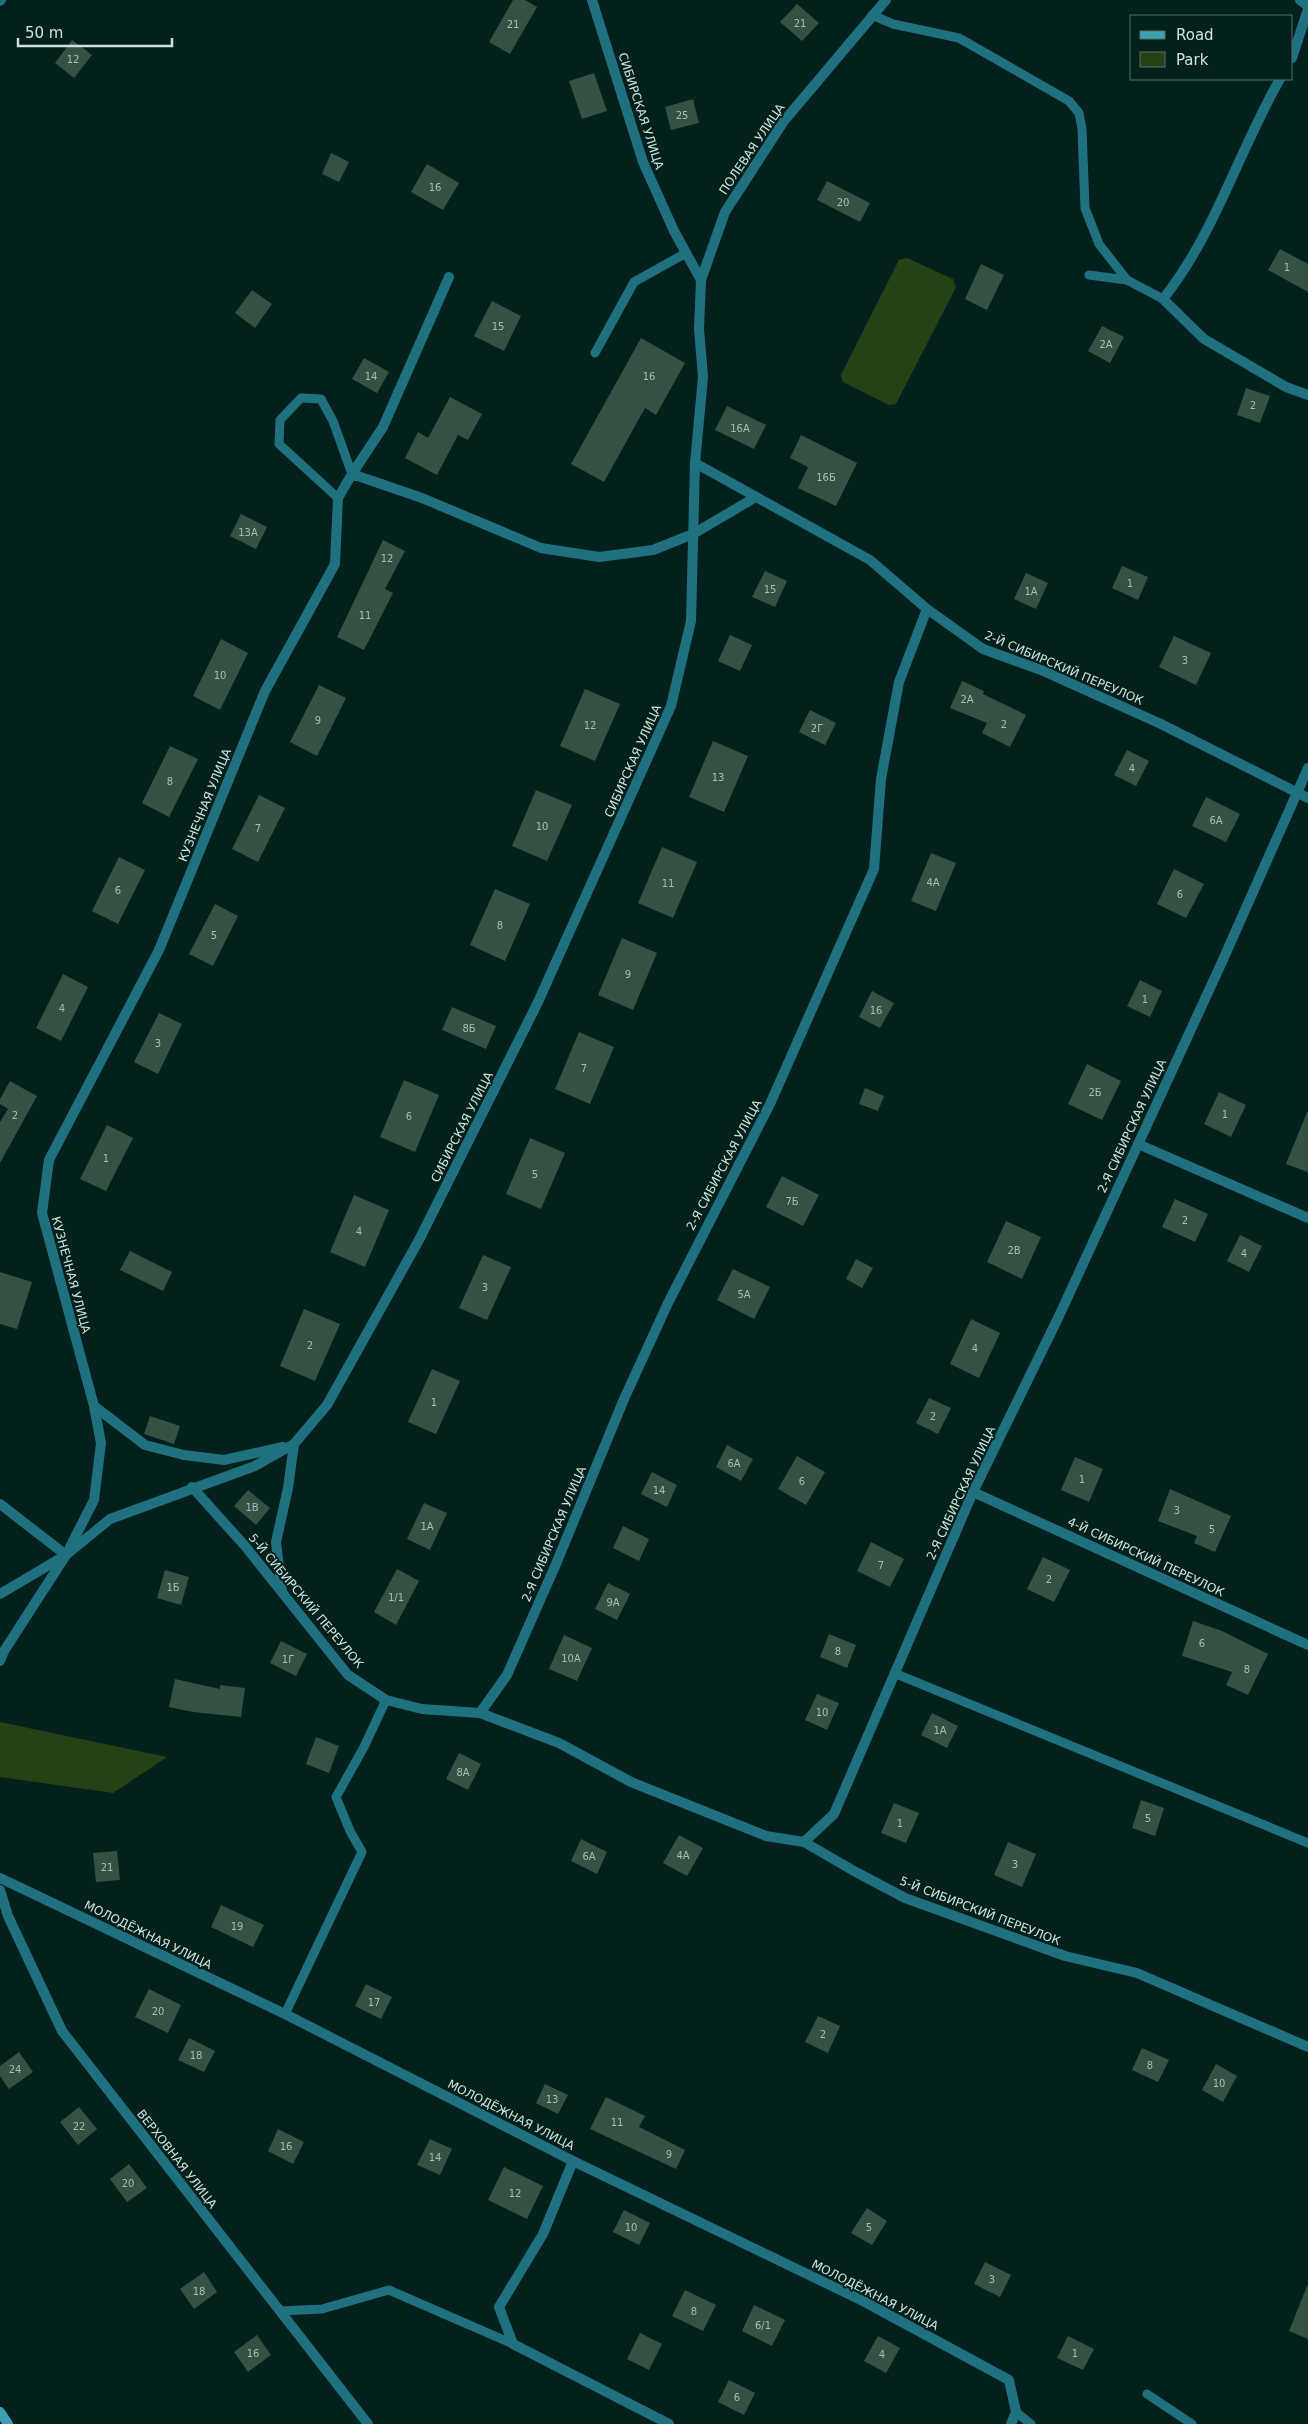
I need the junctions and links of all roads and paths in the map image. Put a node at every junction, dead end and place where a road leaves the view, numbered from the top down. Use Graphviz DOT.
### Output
graph roads {
  1 [pos="886,0"];
  2 [pos="1300,0"];
  3 [pos="594,4"];
  4 [pos="1308,8"];
  5 [pos="872,15"];
  6 [pos="1293,55"];
  7 [pos="1279,80"];
  8 [pos="686,253"];
  9 [pos="1089,276"];
  10 [pos="449,277"];
  11 [pos="701,280"];
  12 [pos="1127,280"];
  13 [pos="1163,299"];
  14 [pos="594,353"];
  15 [pos="1308,395"];
  16 [pos="695,463"];
  17 [pos="352,474"];
  18 [pos="756,497"];
  19 [pos="338,498"];
  20 [pos="693,534"];
  21 [pos="927,609"];
  22 [pos="1308,768"];
  23 [pos="1298,794"];
  24 [pos="1308,798"];
  25 [pos="1138,1144"];
  26 [pos="1308,1218"];
  27 [pos="94,1406"];
  28 [pos="294,1444"];
  29 [pos="192,1488"];
  30 [pos="973,1492"];
  31 [pos="0,1504"];
  32 [pos="66,1555"];
  33 [pos="282,1592"];
  34 [pos="0,1594"];
  35 [pos="1308,1645"];
  36 [pos="2,1649"];
  37 [pos="0,1661"];
  38 [pos="894,1673"];
  39 [pos="386,1700"];
  40 [pos="480,1713"];
  41 [pos="804,1842"];
  42 [pos="1308,1843"];
  43 [pos="0,1878"];
  44 [pos="0,1890"];
  45 [pos="285,2014"];
  46 [pos="1308,2047"];
  47 [pos="573,2161"];
  48 [pos="280,2311"];
  49 [pos="513,2344"];
  50 [pos="1147,2394"];
  51 [pos="0,2412"];
  52 [pos="1016,2412"];
  53 [pos="8,2424"];
  54 [pos="368,2424"];
  55 [pos="669,2424"];
  56 [pos="1012,2424"];
  57 [pos="1031,2424"];
  58 [pos="1192,2424"];
  1 -- 5 [label="street, ПОЛЕВАЯ УЛИЦА"];
  2 -- 4 [label="street"];
  3 -- 8 [label="street, СИБИРСКАЯ УЛИЦА"];
  4 -- 6 [label="street"];
  5 -- 11 [label="street, ПОЛЕВАЯ УЛИЦА"];
  5 -- 12 [label="lane"];
  7 -- 13 [label="street"];
  8 -- 11 [label="street, СИБИРСКАЯ УЛИЦА"];
  8 -- 14 [label="lane"];
  9 -- 12 [label="lane"];
  10 -- 17 [label="street, КУЗНЕЧНАЯ УЛИЦА"];
  11 -- 16 [label="street, СИБИРСКАЯ УЛИЦА"];
  12 -- 13 [label="lane"];
  13 -- 15 [label="street"];
  16 -- 18 [label="street, 2-Й СИБИРСКИЙ ПЕРЕУЛОК"];
  16 -- 20 [label="street, СИБИРСКАЯ УЛИЦА"];
  17 -- 19 [label="street, КУЗНЕЧНАЯ УЛИЦА"];
  17 -- 19 [label="lane"];
  17 -- 20 [label="street"];
  18 -- 20 [label="street"];
  18 -- 21 [label="street, 2-Й СИБИРСКИЙ ПЕРЕУЛОК"];
  19 -- 27 [label="street, КУЗНЕЧНАЯ УЛИЦА"];
  20 -- 28 [label="street, СИБИРСКАЯ УЛИЦА"];
  21 -- 23 [label="street, 2-Й СИБИРСКИЙ ПЕРЕУЛОК"];
  21 -- 40 [label="street, 2-Я СИБИРСКАЯ УЛИЦА"];
  22 -- 23 [label="street, 2-Я СИБИРСКАЯ УЛИЦА"];
  23 -- 24 [label="street, 2-Й СИБИРСКИЙ ПЕРЕУЛОК"];
  23 -- 25 [label="street, 2-Я СИБИРСКАЯ УЛИЦА"];
  25 -- 26 [label="street"];
  25 -- 30 [label="street, 2-Я СИБИРСКАЯ УЛИЦА"];
  27 -- 28 [label="street"];
  27 -- 32 [label="street, КУЗНЕЧНАЯ УЛИЦА"];
  28 -- 29 [label="street"];
  28 -- 33 [label="street"];
  29 -- 32 [label="street"];
  29 -- 33 [label="street, 5-Й СИБИРСКИЙ ПЕРЕУЛОК"];
  30 -- 35 [label="street, 4-Й СИБИРСКИЙ ПЕРЕУЛОК"];
  30 -- 38 [label="street, 2-Я СИБИРСКАЯ УЛИЦА"];
  31 -- 32 [label="street"];
  32 -- 34 [label="street"];
  32 -- 36 [label="street"];
  33 -- 39 [label="street, 5-Й СИБИРСКИЙ ПЕРЕУЛОК"];
  36 -- 37 [label="street"];
  38 -- 41 [label="street, 2-Я СИБИРСКАЯ УЛИЦА"];
  38 -- 42 [label="lane"];
  39 -- 40 [label="street, 5-Й СИБИРСКИЙ ПЕРЕУЛОК"];
  39 -- 45 [label="lane"];
  40 -- 41 [label="street, 5-Й СИБИРСКИЙ ПЕРЕУЛОК"];
  41 -- 46 [label="street, 5-Й СИБИРСКИЙ ПЕРЕУЛОК"];
  43 -- 45 [label="street, МОЛОДЁЖНАЯ УЛИЦА"];
  44 -- 48 [label="street, ВЕРХОВНАЯ УЛИЦА"];
  45 -- 47 [label="street, МОЛОДЁЖНАЯ УЛИЦА"];
  47 -- 49 [label="street"];
  47 -- 52 [label="street, МОЛОДЁЖНАЯ УЛИЦА"];
  48 -- 49 [label="lane"];
  48 -- 54 [label="street, ВЕРХОВНАЯ УЛИЦА"];
  49 -- 55 [label="street"];
  50 -- 58 [label="lane"];
  51 -- 53 [label="street"];
  52 -- 56 [label="street"];
  52 -- 57 [label="lane"];
}
